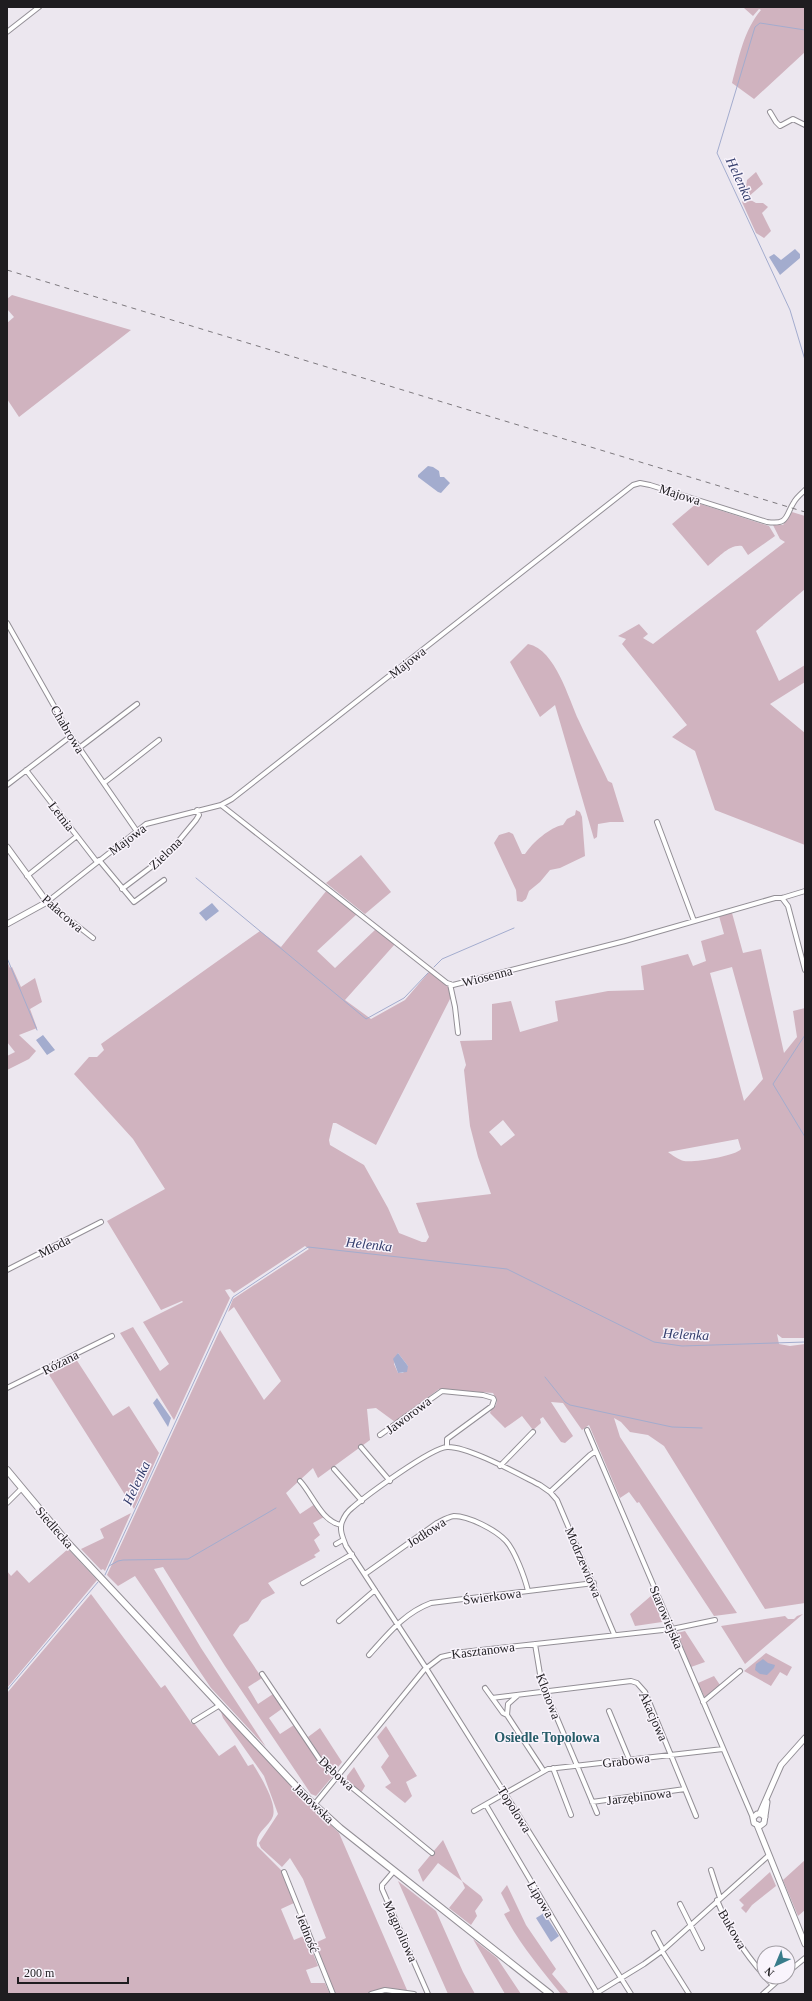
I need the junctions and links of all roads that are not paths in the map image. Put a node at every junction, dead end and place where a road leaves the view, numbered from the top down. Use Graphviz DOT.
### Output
graph roads {
  1 [pos="39,7"];
  2 [pos="7,32"];
  3 [pos="770,112"];
  4 [pos="805,125"];
  5 [pos="805,490"];
  6 [pos="7,623"];
  7 [pos="137,704"];
  8 [pos="71,736"];
  9 [pos="159,740"];
  10 [pos="79,748"];
  11 [pos="26,770"];
  12 [pos="104,783"];
  13 [pos="7,785"];
  14 [pos="221,805"];
  15 [pos="197,810"];
  16 [pos="658,822"];
  17 [pos="136,830"];
  18 [pos="77,836"];
  19 [pos="7,846"];
  20 [pos="98,861"];
  21 [pos="27,876"];
  22 [pos="164,880"];
  23 [pos="122,889"];
  24 [pos="805,891"];
  25 [pos="782,898"];
  26 [pos="46,902"];
  27 [pos="694,921"];
  28 [pos="7,924"];
  29 [pos="93,938"];
  30 [pos="805,970"];
  31 [pos="450,984"];
  32 [pos="458,1033"];
  33 [pos="101,1222"];
  34 [pos="7,1270"];
  35 [pos="112,1336"];
  36 [pos="7,1388"];
  37 [pos="587,1430"];
  38 [pos="533,1432"];
  39 [pos="380,1435"];
  40 [pos="361,1447"];
  41 [pos="447,1447"];
  42 [pos="596,1451"];
  43 [pos="500,1466"];
  44 [pos="334,1469"];
  45 [pos="7,1470"];
  46 [pos="300,1481"];
  47 [pos="390,1481"];
  48 [pos="22,1488"];
  49 [pos="550,1492"];
  50 [pos="362,1501"];
  51 [pos="7,1504"];
  52 [pos="341,1524"];
  53 [pos="343,1540"];
  54 [pos="336,1544"];
  55 [pos="352,1554"];
  56 [pos="364,1574"];
  57 [pos="104,1582"];
  58 [pos="303,1583"];
  59 [pos="594,1584"];
  60 [pos="375,1590"];
  61 [pos="528,1592"];
  62 [pos="715,1620"];
  63 [pos="339,1621"];
  64 [pos="397,1624"];
  65 [pos="672,1629"];
  66 [pos="614,1634"];
  67 [pos="535,1644"];
  68 [pos="369,1655"];
  69 [pos="426,1668"];
  70 [pos="740,1671"];
  71 [pos="262,1674"];
  72 [pos="485,1688"];
  73 [pos="546,1691"];
  74 [pos="519,1694"];
  75 [pos="492,1698"];
  76 [pos="703,1702"];
  77 [pos="220,1705"];
  78 [pos="609,1711"];
  79 [pos="507,1715"];
  80 [pos="194,1721"];
  81 [pos="805,1738"];
  82 [pos="723,1749"];
  83 [pos="671,1754"];
  84 [pos="629,1759"];
  85 [pos="577,1765"];
  86 [pos="553,1768"];
  87 [pos="544,1770"];
  88 [pos="338,1776"];
  89 [pos="685,1789"];
  90 [pos="505,1793"];
  91 [pos="768,1795"];
  92 [pos="592,1802"];
  93 [pos="314,1805"];
  94 [pos="486,1805"];
  95 [pos="474,1811"];
  96 [pos="597,1813"];
  97 [pos="571,1815"];
  98 [pos="756,1815"];
  99 [pos="696,1816"];
  100 [pos="765,1817"];
  101 [pos="763,1824"];
  102 [pos="757,1826"];
  103 [pos="764,1845"];
  104 [pos="432,1853"];
  105 [pos="768,1856"];
  106 [pos="711,1870"];
  107 [pos="394,1871"];
  108 [pos="284,1872"];
  109 [pos="719,1899"];
  110 [pos="680,1904"];
  111 [pos="690,1925"];
  112 [pos="654,1933"];
  113 [pos="805,1944"];
  114 [pos="702,1948"];
  115 [pos="662,1950"];
  116 [pos="805,1958"];
  117 [pos="796,1965"];
  118 [pos="756,1966"];
  119 [pos="622,1978"];
  120 [pos="773,1985"];
  121 [pos="596,1993"];
  122 [pos="333,1994"];
  123 [pos="370,1994"];
  124 [pos="414,1994"];
  125 [pos="428,1994"];
  126 [pos="550,1994"];
  127 [pos="631,1994"];
  128 [pos="689,1994"];
  129 [pos="763,1994"];
  1 -- 2 [label="street"];
  3 -- 4 [label="street"];
  5 -- 14 [label="street, Majowa"];
  6 -- 8 [label="street, Chabrowa"];
  7 -- 10 [label="street"];
  8 -- 10 [label="street, Chabrowa"];
  8 -- 11 [label="street"];
  9 -- 12 [label="street"];
  10 -- 12 [label="street, Chabrowa"];
  11 -- 13 [label="street"];
  11 -- 18 [label="street, Letnia"];
  12 -- 17 [label="street, Chabrowa"];
  14 -- 15 [label="street, Majowa"];
  14 -- 31 [label="street, Wiosenna"];
  15 -- 17 [label="street, Majowa"];
  15 -- 23 [label="street, Zielona"];
  16 -- 27 [label="street"];
  17 -- 20 [label="street, Majowa"];
  18 -- 20 [label="street, Letnia"];
  18 -- 21 [label="street"];
  19 -- 21 [label="street, Pałacowa"];
  20 -- 23 [label="street, Letnia"];
  20 -- 26 [label="street, Majowa"];
  21 -- 26 [label="street, Pałacowa"];
  22 -- 23 [label="street, Letnia"];
  24 -- 25 [label="street, Wiosenna"];
  25 -- 27 [label="street, Wiosenna"];
  25 -- 30 [label="street"];
  26 -- 28 [label="street, Majowa"];
  26 -- 29 [label="street, Pałacowa"];
  27 -- 31 [label="street, Wiosenna"];
  31 -- 32 [label="street"];
  33 -- 34 [label="street, Młoda"];
  35 -- 36 [label="street, Różana"];
  37 -- 42 [label="street, Starowiejska"];
  38 -- 43 [label="street"];
  39 -- 41 [label="street, Jaworowa"];
  40 -- 47 [label="street"];
  41 -- 43 [label="street, Modrzewiowa"];
  41 -- 47 [label="street"];
  42 -- 49 [label="street"];
  42 -- 65 [label="street, Starowiejska"];
  43 -- 49 [label="street, Modrzewiowa"];
  44 -- 50 [label="street"];
  45 -- 48 [label="main road, Siedlecka"];
  46 -- 52 [label="street"];
  47 -- 50 [label="street"];
  48 -- 51 [label="street"];
  48 -- 57 [label="main road, Siedlecka"];
  49 -- 59 [label="street, Modrzewiowa"];
  50 -- 52 [label="street"];
  52 -- 53 [label="street, Topolowa"];
  53 -- 54 [label="street"];
  53 -- 55 [label="street, Topolowa"];
  55 -- 56 [label="street, Topolowa"];
  55 -- 58 [label="street"];
  56 -- 60 [label="street, Topolowa"];
  56 -- 61 [label="street, Jodłowa"];
  57 -- 77 [label="main road, Janowska"];
  59 -- 61 [label="street, Świerkowa"];
  59 -- 66 [label="street, Modrzewiowa"];
  60 -- 63 [label="street"];
  60 -- 64 [label="street, Topolowa"];
  61 -- 64 [label="street, Świerkowa"];
  62 -- 65 [label="street, Kasztanowa"];
  64 -- 68 [label="street"];
  64 -- 69 [label="street, Topolowa"];
  65 -- 66 [label="street, Kasztanowa"];
  65 -- 76 [label="street, Starowiejska"];
  66 -- 67 [label="street, Kasztanowa"];
  67 -- 69 [label="street, Kasztanowa"];
  67 -- 73 [label="street, Klonowa"];
  69 -- 88 [label="street, Kasztanowa"];
  69 -- 90 [label="street, Topolowa"];
  70 -- 76 [label="street"];
  71 -- 88 [label="street, Dębowa"];
  72 -- 75 [label="street"];
  73 -- 74 [label="street, Akacjowa"];
  73 -- 83 [label="street, Akacjowa"];
  73 -- 85 [label="street, Klonowa"];
  74 -- 75 [label="street, Akacjowa"];
  74 -- 79 [label="street"];
  75 -- 79 [label="street"];
  76 -- 82 [label="street, Starowiejska"];
  77 -- 80 [label="street"];
  77 -- 93 [label="main road, Janowska"];
  78 -- 84 [label="street"];
  79 -- 87 [label="street"];
  81 -- 91 [label="street"];
  82 -- 83 [label="street, Grabowa"];
  82 -- 98 [label="street, Starowiejska"];
  83 -- 84 [label="street, Grabowa"];
  83 -- 89 [label="street, Akacjowa"];
  84 -- 85 [label="street, Grabowa"];
  85 -- 86 [label="street, Grabowa"];
  85 -- 92 [label="street, Klonowa"];
  86 -- 87 [label="street, Grabowa"];
  86 -- 97 [label="street"];
  87 -- 90 [label="street, Grabowa"];
  88 -- 93 [label="street, Kasztanowa"];
  88 -- 104 [label="street, Dębowa"];
  89 -- 92 [label="street, Jarzębinowa"];
  89 -- 99 [label="street, Akacjowa"];
  90 -- 94 [label="street, Grabowa"];
  90 -- 119 [label="street, Topolowa"];
  91 -- 98 [label="street"];
  91 -- 100 [label="street"];
  92 -- 96 [label="street, Klonowa"];
  93 -- 107 [label="main road, Janowska"];
  94 -- 95 [label="street, Grabowa"];
  94 -- 121 [label="street, Lipowa"];
  98 -- 100 [label="street"];
  98 -- 102 [label="street"];
  100 -- 101 [label="street"];
  101 -- 102 [label="street"];
  101 -- 103 [label="street"];
  102 -- 103 [label="street"];
  103 -- 105 [label="street"];
  105 -- 109 [label="street"];
  105 -- 113 [label="street"];
  106 -- 109 [label="street, Bukowa"];
  107 -- 125 [label="street, Magnoliowa"];
  107 -- 126 [label="main road, Janowska"];
  108 -- 122 [label="street, Jedność"];
  109 -- 111 [label="street"];
  109 -- 118 [label="street, Bukowa"];
  110 -- 111 [label="street"];
  111 -- 114 [label="street"];
  111 -- 115 [label="street"];
  112 -- 115 [label="street"];
  115 -- 119 [label="street"];
  115 -- 128 [label="street"];
  116 -- 117 [label="street"];
  119 -- 121 [label="street"];
  119 -- 127 [label="street, Topolowa"];
  120 -- 129 [label="street"];
  123 -- 124 [label="street"];
}
